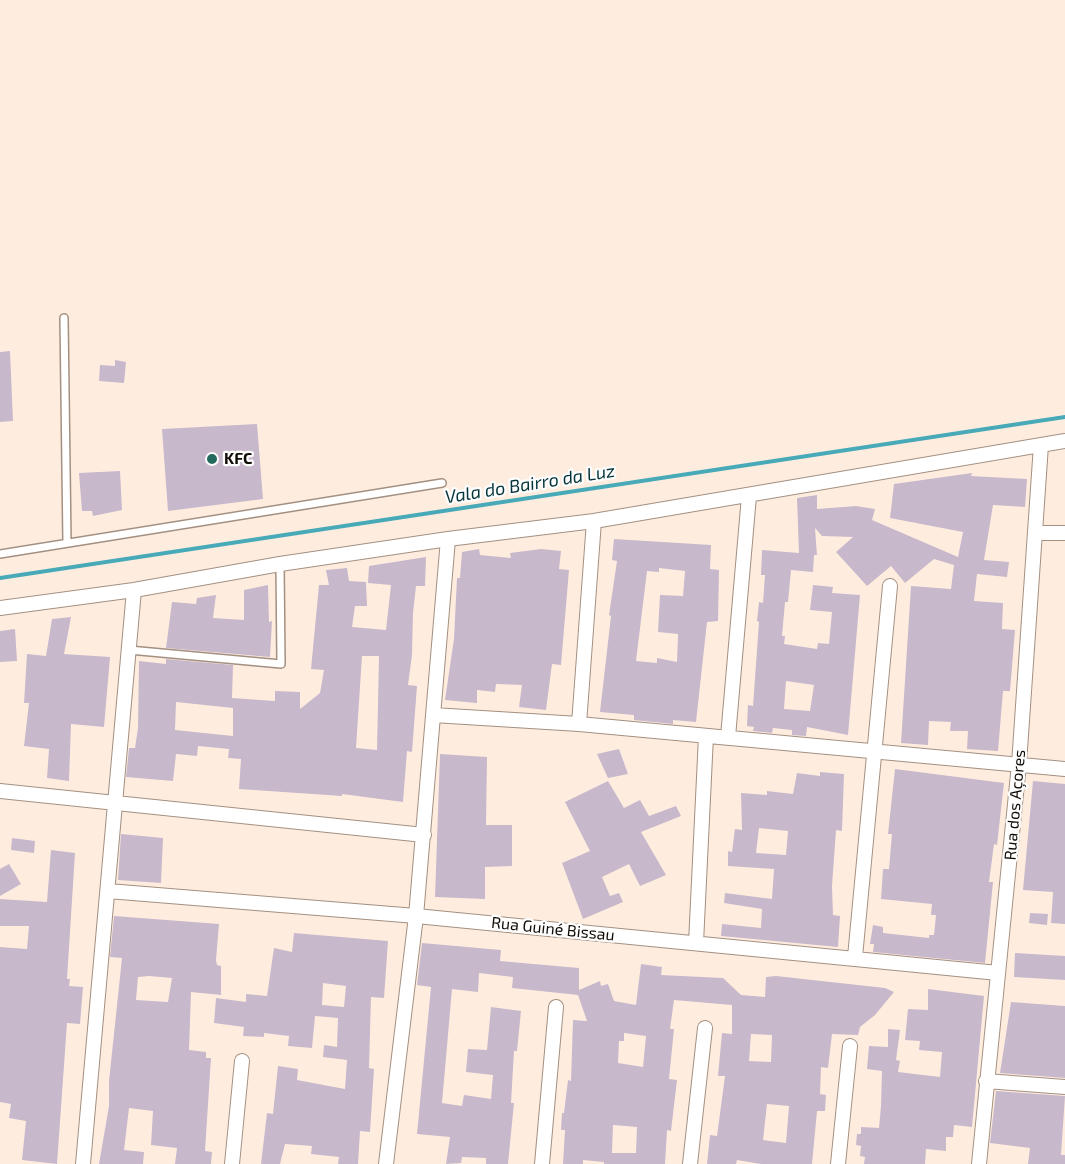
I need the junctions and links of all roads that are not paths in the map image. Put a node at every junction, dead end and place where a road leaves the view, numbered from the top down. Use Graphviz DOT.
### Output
graph roads {
  1 [pos="64,318"];
  2 [pos="1065,441"];
  3 [pos="1041,445"];
  4 [pos="442,483"];
  5 [pos="749,496"];
  6 [pos="594,521"];
  7 [pos="1035,533"];
  8 [pos="1065,533"];
  9 [pos="448,539"];
  10 [pos="67,543"];
  11 [pos="0,554"];
  12 [pos="280,564"];
  13 [pos="890,586"];
  14 [pos="134,590"];
  15 [pos="0,608"];
  16 [pos="129,650"];
  17 [pos="433,715"];
  18 [pos="579,724"];
  19 [pos="706,736"];
  20 [pos="728,737"];
  21 [pos="876,750"];
  22 [pos="1019,764"];
  23 [pos="1065,769"];
  24 [pos="0,791"];
  25 [pos="116,801"];
  26 [pos="424,835"];
  27 [pos="108,891"];
  28 [pos="416,916"];
  29 [pos="696,943"];
  30 [pos="855,957"];
  31 [pos="998,973"];
  32 [pos="556,1007"];
  33 [pos="705,1028"];
  34 [pos="850,1046"];
  35 [pos="242,1061"];
  36 [pos="986,1081"];
  37 [pos="1065,1087"];
  38 [pos="83,1164"];
  39 [pos="232,1164"];
  40 [pos="386,1164"];
  41 [pos="542,1164"];
  42 [pos="690,1164"];
  43 [pos="838,1164"];
  44 [pos="979,1164"];
  1 -- 10 [label="lane"];
  2 -- 3 [label="street"];
  3 -- 5 [label="street"];
  3 -- 7 [label="street, Rua dos Açores"];
  4 -- 10 [label="lane"];
  5 -- 6 [label="street"];
  5 -- 20 [label="street"];
  6 -- 9 [label="street"];
  6 -- 18 [label="street"];
  7 -- 8 [label="street"];
  7 -- 22 [label="street, Rua dos Açores"];
  9 -- 12 [label="street"];
  9 -- 17 [label="street"];
  10 -- 11 [label="lane"];
  12 -- 14 [label="street"];
  12 -- 16 [label="lane"];
  13 -- 21 [label="street"];
  14 -- 15 [label="street"];
  14 -- 16 [label="street"];
  16 -- 25 [label="street"];
  17 -- 18 [label="street"];
  17 -- 26 [label="street"];
  18 -- 19 [label="street"];
  19 -- 20 [label="street"];
  19 -- 29 [label="street"];
  20 -- 21 [label="street"];
  21 -- 22 [label="street"];
  21 -- 30 [label="street"];
  22 -- 23 [label="street"];
  22 -- 31 [label="street, Rua dos Açores"];
  24 -- 25 [label="street"];
  25 -- 26 [label="street"];
  25 -- 27 [label="street"];
  26 -- 28 [label="street"];
  27 -- 28 [label="street, Rua Guiné Bissau"];
  27 -- 38 [label="street"];
  28 -- 29 [label="street, Rua Guiné Bissau"];
  28 -- 40 [label="street"];
  29 -- 30 [label="street, Rua Guiné Bissau"];
  30 -- 31 [label="street, Rua Guiné Bissau"];
  31 -- 36 [label="street, Rua dos Açores"];
  32 -- 41 [label="street"];
  33 -- 42 [label="street"];
  34 -- 43 [label="street"];
  35 -- 39 [label="street"];
  36 -- 37 [label="street"];
  36 -- 44 [label="street, Rua dos Açores"];
}
